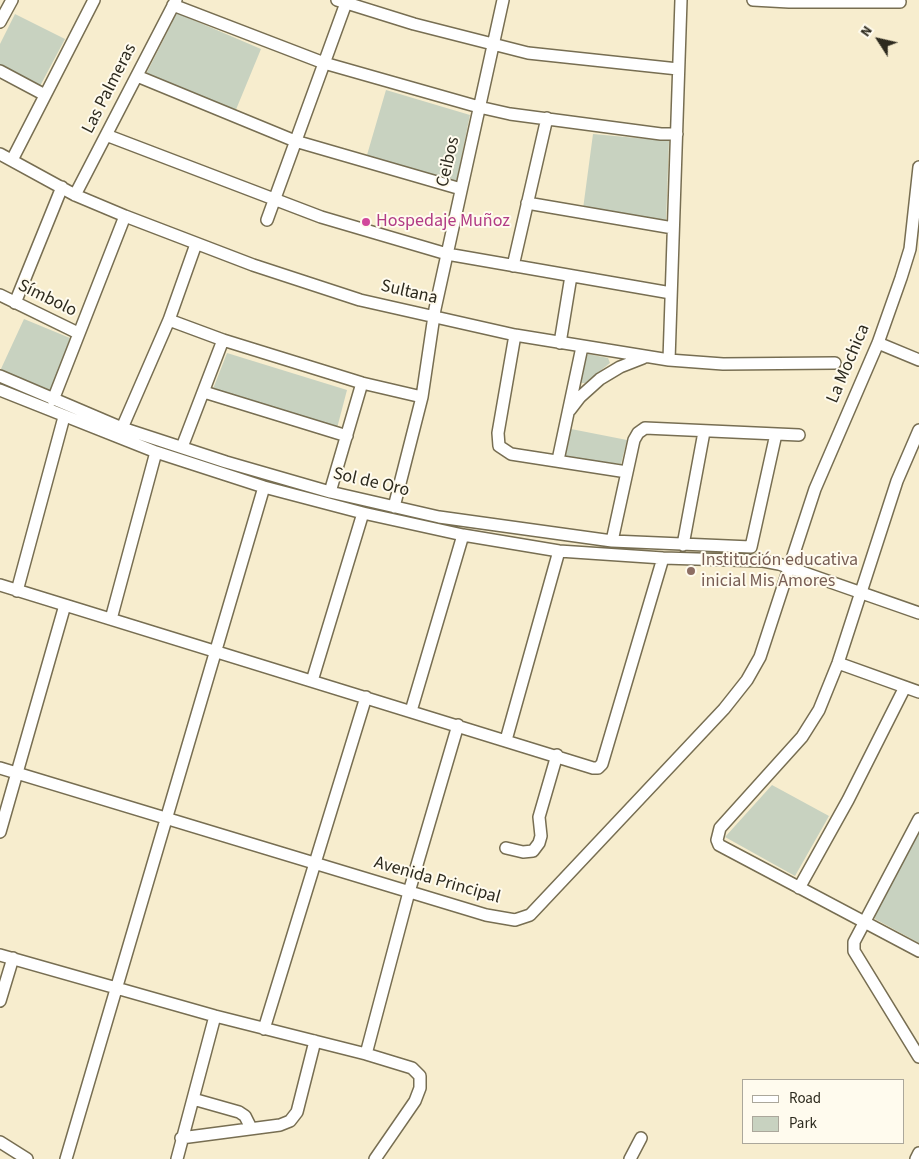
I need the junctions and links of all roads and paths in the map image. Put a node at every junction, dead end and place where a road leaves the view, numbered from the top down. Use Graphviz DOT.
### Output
graph roads {
  1 [pos="12,0"];
  2 [pos="94,0"];
  3 [pos="503,0"];
  4 [pos="681,0"];
  5 [pos="753,0"];
  6 [pos="174,2"];
  7 [pos="341,2"];
  8 [pos="900,2"];
  9 [pos="0,22"];
  10 [pos="493,46"];
  11 [pos="324,63"];
  12 [pos="678,69"];
  13 [pos="0,72"];
  14 [pos="137,76"];
  15 [pos="45,95"];
  16 [pos="479,107"];
  17 [pos="547,118"];
  18 [pos="677,134"];
  19 [pos="106,135"];
  20 [pos="295,141"];
  21 [pos="0,154"];
  22 [pos="12,160"];
  23 [pos="919,167"];
  24 [pos="62,187"];
  25 [pos="461,189"];
  26 [pos="75,195"];
  27 [pos="275,201"];
  28 [pos="527,203"];
  29 [pos="125,216"];
  30 [pos="267,220"];
  31 [pos="673,228"];
  32 [pos="196,244"];
  33 [pos="447,254"];
  34 [pos="907,257"];
  35 [pos="919,261"];
  36 [pos="513,266"];
  37 [pos="571,276"];
  38 [pos="671,293"];
  39 [pos="0,295"];
  40 [pos="15,302"];
  41 [pos="434,317"];
  42 [pos="169,320"];
  43 [pos="78,333"];
  44 [pos="515,335"];
  45 [pos="223,340"];
  46 [pos="560,343"];
  47 [pos="878,343"];
  48 [pos="582,347"];
  49 [pos="646,357"];
  50 [pos="669,360"];
  51 [pos="919,360"];
  52 [pos="835,363"];
  53 [pos="0,376"];
  54 [pos="362,383"];
  55 [pos="0,390"];
  56 [pos="204,392"];
  57 [pos="422,397"];
  58 [pos="53,400"];
  59 [pos="568,413"];
  60 [pos="64,417"];
  61 [pos="122,428"];
  62 [pos="919,430"];
  63 [pos="704,432"];
  64 [pos="776,434"];
  65 [pos="347,436"];
  66 [pos="799,436"];
  67 [pos="182,447"];
  68 [pos="156,452"];
  69 [pos="558,460"];
  70 [pos="627,472"];
  71 [pos="264,487"];
  72 [pos="330,492"];
  73 [pos="394,507"];
  74 [pos="364,513"];
  75 [pos="463,535"];
  76 [pos="612,541"];
  77 [pos="683,545"];
  78 [pos="559,551"];
  79 [pos="663,558"];
  80 [pos="789,568"];
  81 [pos="0,586"];
  82 [pos="16,590"];
  83 [pos="860,594"];
  84 [pos="65,605"];
  85 [pos="919,613"];
  86 [pos="111,619"];
  87 [pos="215,651"];
  88 [pos="838,663"];
  89 [pos="312,681"];
  90 [pos="905,687"];
  91 [pos="919,692"];
  92 [pos="366,697"];
  93 [pos="411,711"];
  94 [pos="458,725"];
  95 [pos="506,740"];
  96 [pos="557,755"];
  97 [pos="0,768"];
  98 [pos="17,772"];
  99 [pos="166,818"];
  100 [pos="919,819"];
  101 [pos="0,832"];
  102 [pos="506,848"];
  103 [pos="316,863"];
  104 [pos="799,888"];
  105 [pos="409,892"];
  106 [pos="863,922"];
  107 [pos="919,952"];
  108 [pos="0,955"];
  109 [pos="13,958"];
  110 [pos="116,989"];
  111 [pos="0,1001"];
  112 [pos="215,1016"];
  113 [pos="264,1029"];
  114 [pos="314,1042"];
  115 [pos="366,1054"];
  116 [pos="919,1057"];
  117 [pos="193,1099"];
  118 [pos="251,1128"];
  119 [pos="182,1138"];
  120 [pos="641,1138"];
  121 [pos="0,1142"];
  122 [pos="27,1159"];
  123 [pos="66,1159"];
  124 [pos="177,1159"];
  125 [pos="375,1159"];
  126 [pos="630,1159"];
  1 -- 9 [label="street"];
  2 -- 15 [label="street"];
  3 -- 10 [label="street, Ceibos"];
  4 -- 12 [label="street"];
  5 -- 8 [label="street"];
  6 -- 11 [label="street"];
  6 -- 14 [label="street, Las Palmeras"];
  7 -- 10 [label="street"];
  7 -- 11 [label="street"];
  10 -- 12 [label="street"];
  10 -- 16 [label="street, Ceibos"];
  11 -- 16 [label="street"];
  11 -- 20 [label="street"];
  12 -- 18 [label="street"];
  13 -- 15 [label="street"];
  14 -- 19 [label="street, Las Palmeras"];
  14 -- 20 [label="street"];
  15 -- 22 [label="street"];
  16 -- 17 [label="street"];
  16 -- 25 [label="street, Ceibos"];
  17 -- 18 [label="street"];
  17 -- 28 [label="street"];
  18 -- 31 [label="street"];
  19 -- 26 [label="street, Las Palmeras"];
  19 -- 27 [label="street"];
  20 -- 25 [label="street"];
  20 -- 27 [label="street"];
  21 -- 22 [label="street, Sultana"];
  22 -- 24 [label="street, Sultana"];
  23 -- 34 [label="street, La Mochica"];
  24 -- 26 [label="street, Sultana"];
  24 -- 40 [label="street"];
  25 -- 33 [label="street, Ceibos"];
  26 -- 29 [label="street, Sultana"];
  27 -- 30 [label="street"];
  27 -- 33 [label="street"];
  28 -- 31 [label="street"];
  28 -- 36 [label="street"];
  29 -- 32 [label="street, Sultana"];
  29 -- 43 [label="street"];
  31 -- 38 [label="street"];
  32 -- 41 [label="street, Sultana"];
  32 -- 42 [label="street"];
  33 -- 36 [label="street"];
  33 -- 41 [label="street, Ceibos"];
  34 -- 35 [label="street"];
  34 -- 47 [label="street, La Mochica"];
  36 -- 37 [label="street"];
  37 -- 38 [label="street"];
  37 -- 46 [label="street"];
  38 -- 50 [label="street"];
  39 -- 40 [label="street, Símbolo"];
  40 -- 43 [label="street, Símbolo"];
  41 -- 44 [label="street, Sultana"];
  41 -- 57 [label="street, Ceibos"];
  42 -- 45 [label="street"];
  42 -- 61 [label="street"];
  43 -- 58 [label="street"];
  44 -- 46 [label="street, Sultana"];
  44 -- 69 [label="street"];
  45 -- 54 [label="street"];
  45 -- 56 [label="street"];
  46 -- 48 [label="street, Sultana"];
  47 -- 51 [label="street"];
  47 -- 80 [label="street, La Mochica"];
  48 -- 49 [label="street, Sultana"];
  48 -- 59 [label="street"];
  49 -- 50 [label="street, Sultana"];
  49 -- 59 [label="street"];
  50 -- 52 [label="street, Sultana"];
  53 -- 58 [label="street, Sol de Oro"];
  54 -- 57 [label="street"];
  54 -- 65 [label="street"];
  55 -- 60 [label="street"];
  56 -- 65 [label="street"];
  56 -- 67 [label="street"];
  57 -- 73 [label="street, Ceibos"];
  58 -- 61 [label="street, Sol de Oro"];
  59 -- 69 [label="street"];
  60 -- 68 [label="street"];
  60 -- 82 [label="street"];
  61 -- 67 [label="street, Sol de Oro"];
  62 -- 83 [label="street"];
  63 -- 64 [label="street"];
  63 -- 70 [label="street"];
  63 -- 77 [label="street"];
  64 -- 66 [label="street"];
  64 -- 77 [label="street, Sol de Oro"];
  65 -- 72 [label="street"];
  67 -- 72 [label="street, Sol de Oro"];
  68 -- 71 [label="street"];
  68 -- 86 [label="street"];
  69 -- 70 [label="street"];
  70 -- 76 [label="street"];
  71 -- 74 [label="street"];
  71 -- 87 [label="street"];
  72 -- 73 [label="street, Sol de Oro"];
  73 -- 76 [label="street, Sol de Oro"];
  74 -- 75 [label="street"];
  74 -- 89 [label="street"];
  75 -- 78 [label="street"];
  75 -- 93 [label="street"];
  76 -- 77 [label="street, Sol de Oro"];
  78 -- 79 [label="street"];
  78 -- 95 [label="street"];
  79 -- 80 [label="street"];
  79 -- 96 [label="street"];
  80 -- 83 [label="street"];
  80 -- 105 [label="street, Avenida Principal"];
  81 -- 82 [label="street"];
  82 -- 84 [label="street"];
  83 -- 85 [label="street"];
  83 -- 88 [label="street"];
  84 -- 86 [label="street"];
  84 -- 98 [label="street"];
  86 -- 87 [label="street"];
  87 -- 89 [label="street"];
  87 -- 99 [label="street"];
  88 -- 90 [label="street"];
  88 -- 104 [label="street"];
  89 -- 92 [label="street"];
  90 -- 91 [label="street"];
  90 -- 104 [label="street"];
  92 -- 93 [label="street"];
  92 -- 103 [label="street"];
  93 -- 94 [label="street"];
  94 -- 95 [label="street"];
  94 -- 105 [label="street"];
  95 -- 96 [label="street"];
  96 -- 102 [label="street"];
  97 -- 98 [label="street, Avenida Principal"];
  98 -- 99 [label="street, Avenida Principal"];
  98 -- 101 [label="street"];
  99 -- 103 [label="street, Avenida Principal"];
  99 -- 110 [label="street"];
  100 -- 106 [label="street"];
  103 -- 105 [label="street, Avenida Principal"];
  103 -- 113 [label="street"];
  104 -- 106 [label="street"];
  105 -- 115 [label="street"];
  106 -- 107 [label="street"];
  106 -- 116 [label="street"];
  108 -- 109 [label="street"];
  109 -- 110 [label="street"];
  109 -- 111 [label="street"];
  110 -- 112 [label="street"];
  110 -- 123 [label="street"];
  112 -- 113 [label="street"];
  112 -- 117 [label="street"];
  113 -- 114 [label="street"];
  114 -- 115 [label="street"];
  114 -- 118 [label="street"];
  115 -- 125 [label="street"];
  117 -- 118 [label="street"];
  117 -- 119 [label="street"];
  118 -- 119 [label="street"];
  119 -- 124 [label="street"];
  120 -- 126 [label="street"];
  121 -- 122 [label="street"];
}
